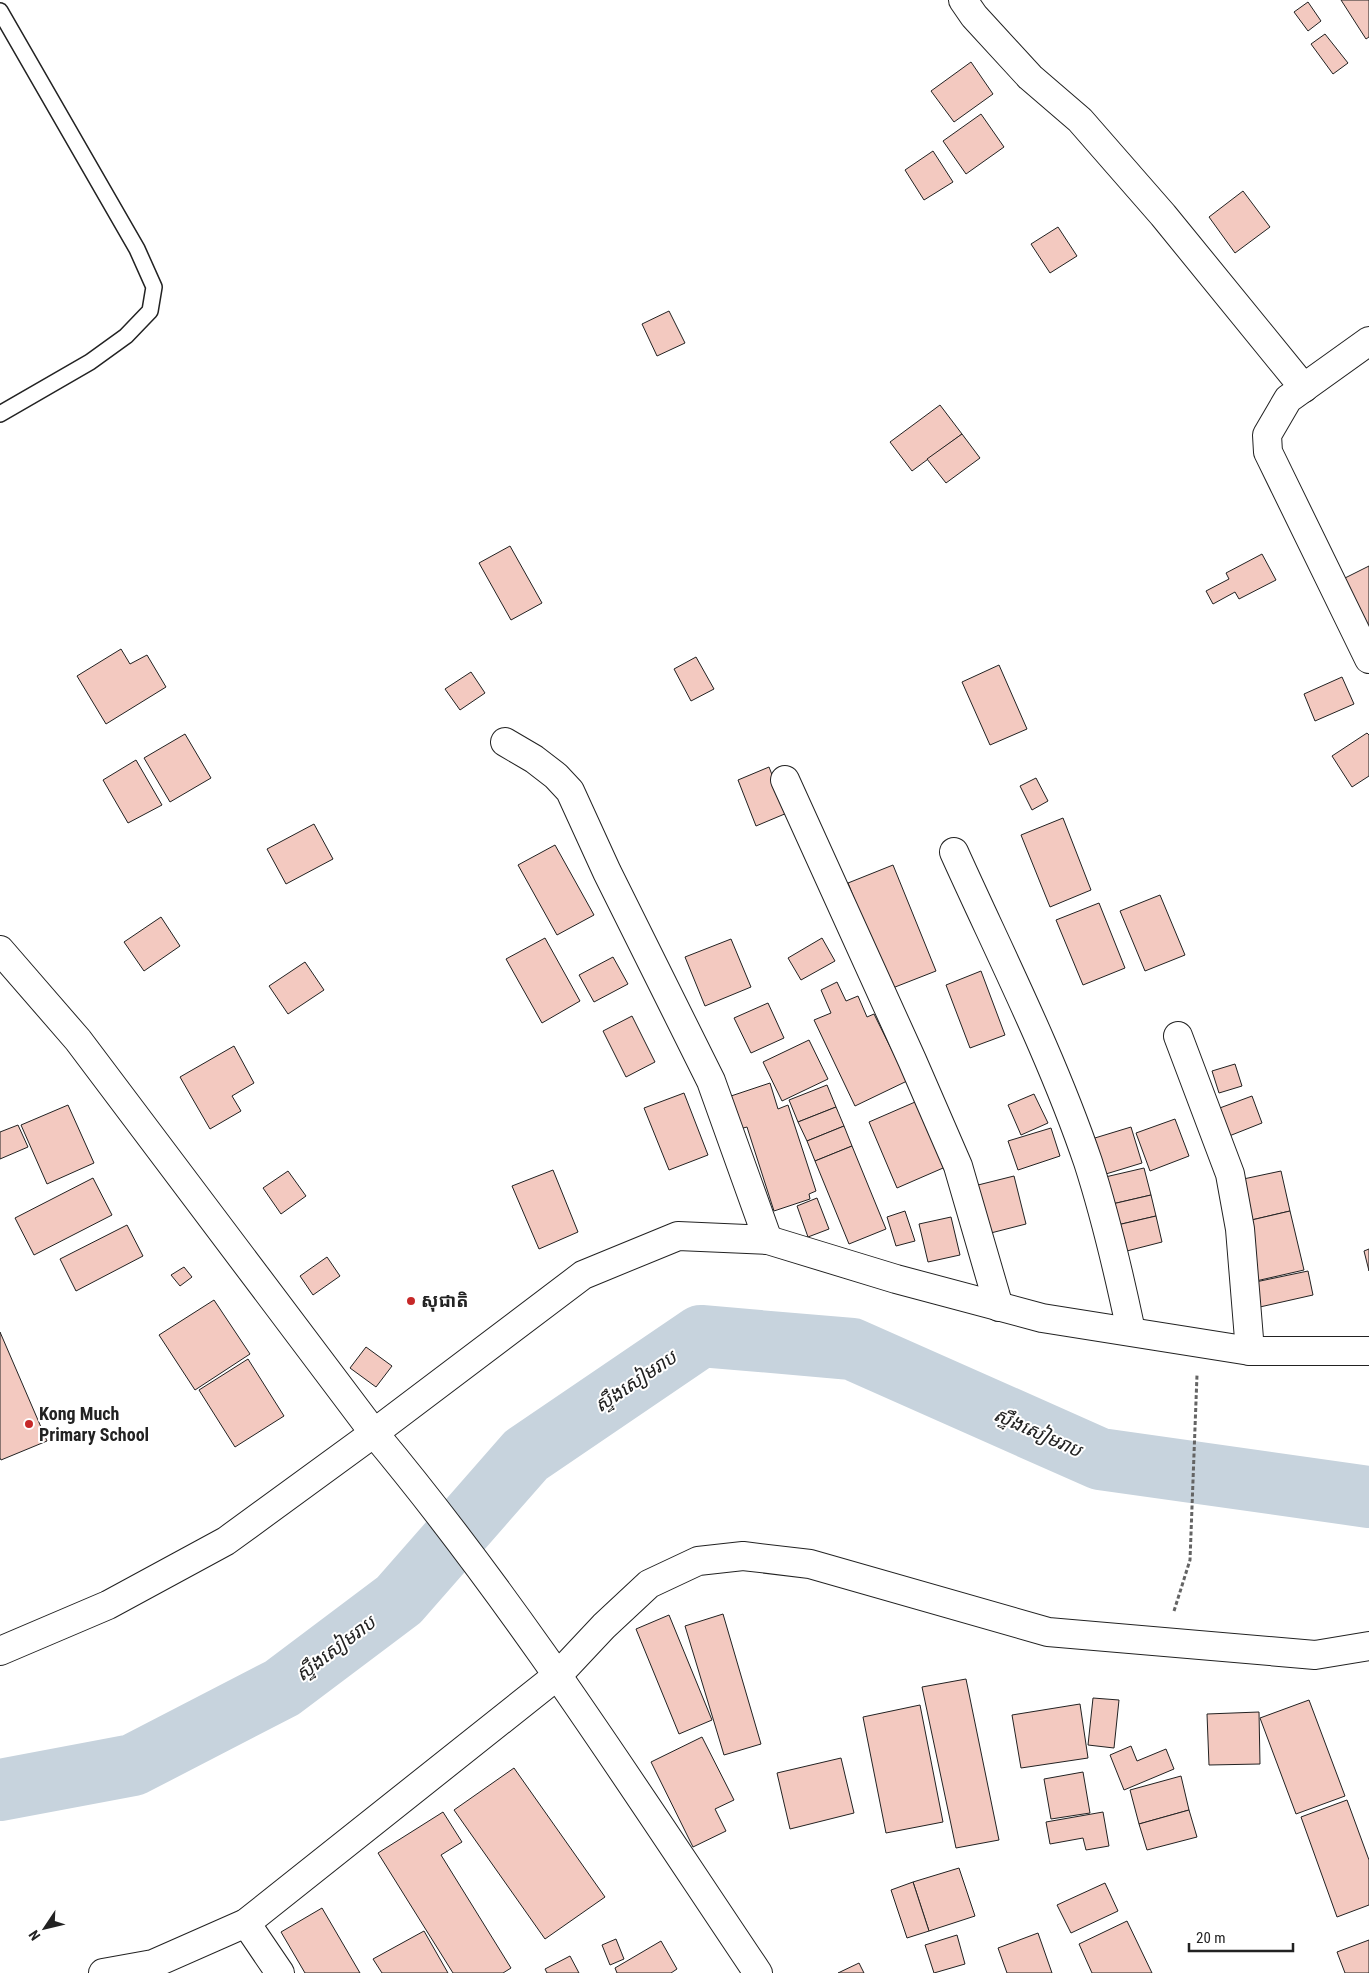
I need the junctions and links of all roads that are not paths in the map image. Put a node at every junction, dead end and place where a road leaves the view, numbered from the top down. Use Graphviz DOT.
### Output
graph roads {
  1 [pos="963,0"];
  2 [pos="0,11"];
  3 [pos="1369,341"];
  4 [pos="1304,388"];
  5 [pos="0,414"];
  6 [pos="1369,659"];
  7 [pos="505,742"];
  8 [pos="785,780"];
  9 [pos="954,852"];
  10 [pos="0,950"];
  11 [pos="1178,1036"];
  12 [pos="768,1240"];
  13 [pos="999,1307"];
  14 [pos="1131,1331"];
  15 [pos="1250,1351"];
  16 [pos="1369,1351"];
  17 [pos="374,1433"];
  18 [pos="1369,1646"];
  19 [pos="0,1651"];
  20 [pos="558,1675"];
  21 [pos="246,1923"];
  22 [pos="103,1973"];
  23 [pos="280,1973"];
  24 [pos="758,1973"];
  1 -- 4 [label="main road"];
  2 -- 5 [label="lane"];
  3 -- 4 [label="main road"];
  4 -- 6 [label="main road"];
  7 -- 12 [label="main road"];
  8 -- 13 [label="main road"];
  9 -- 14 [label="main road"];
  10 -- 17 [label="main road"];
  11 -- 15 [label="main road"];
  12 -- 13 [label="main road"];
  12 -- 17 [label="main road"];
  13 -- 14 [label="main road"];
  14 -- 15 [label="main road"];
  15 -- 16 [label="main road"];
  17 -- 19 [label="main road"];
  17 -- 20 [label="main road"];
  18 -- 20 [label="main road"];
  20 -- 21 [label="main road"];
  20 -- 24 [label="main road"];
  21 -- 22 [label="main road"];
  21 -- 23 [label="main road"];
}
